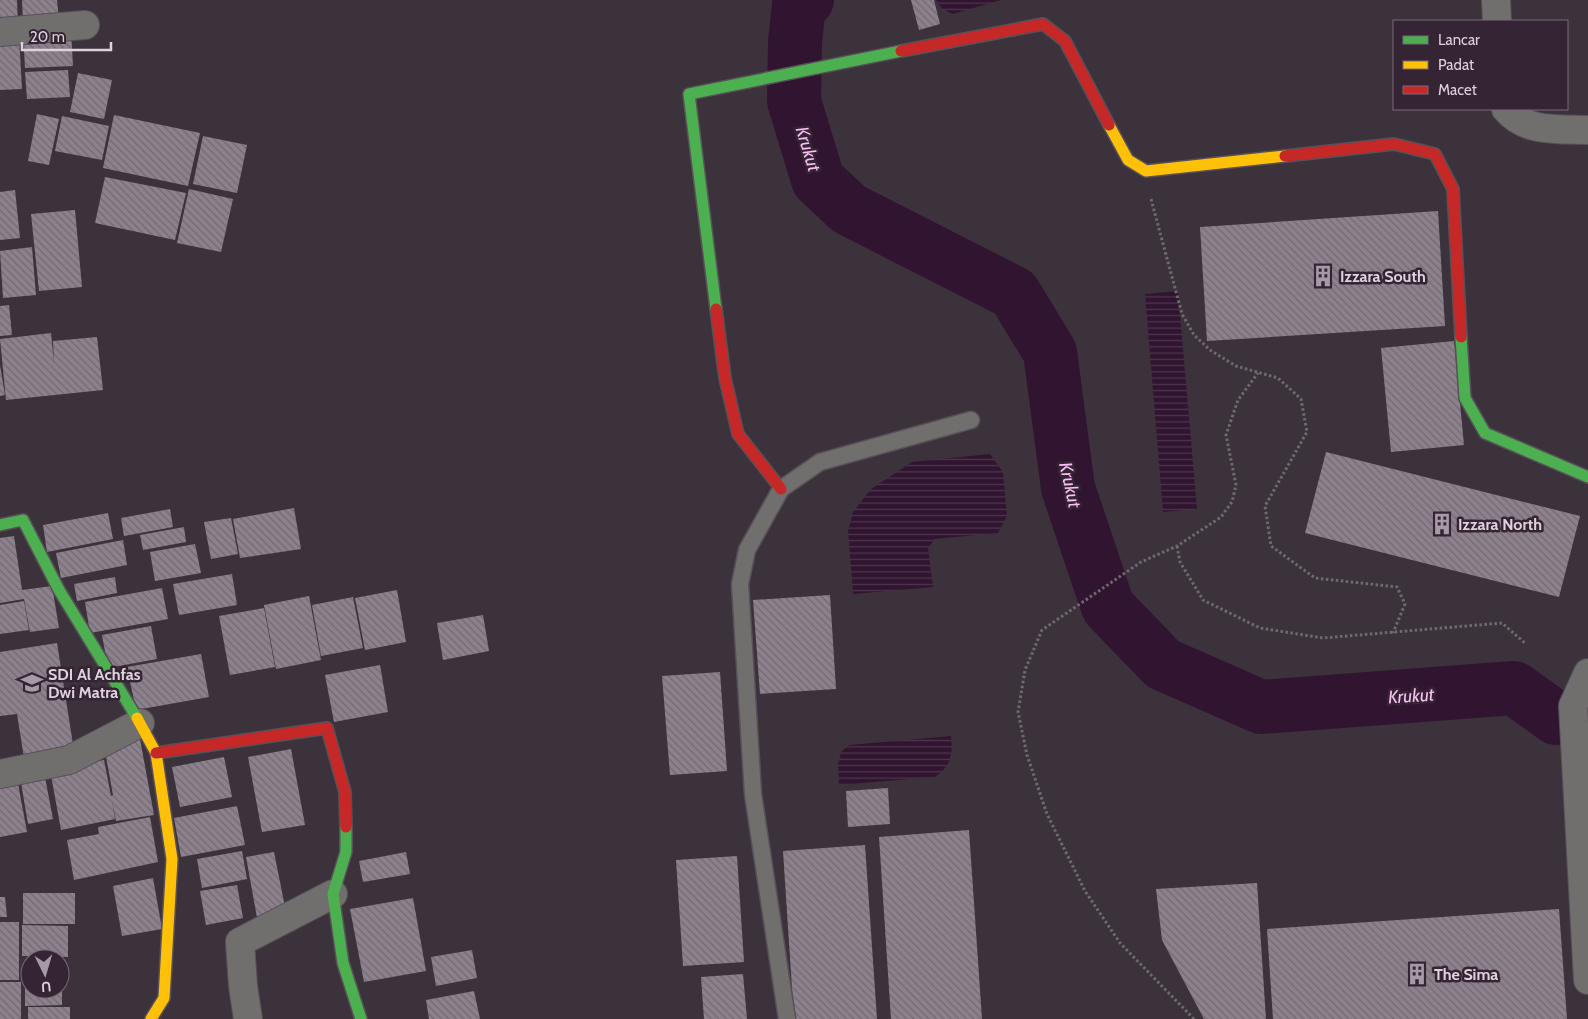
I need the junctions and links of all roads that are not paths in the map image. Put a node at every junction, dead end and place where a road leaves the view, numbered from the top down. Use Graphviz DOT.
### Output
graph roads {
  1 [pos="1496,0"];
  2 [pos="1497,20"];
  3 [pos="85,25"];
  4 [pos="0,32"];
  5 [pos="1507,110"];
  6 [pos="1588,130"];
  7 [pos="972,420"];
  8 [pos="1588,477"];
  9 [pos="781,489"];
  10 [pos="0,525"];
  11 [pos="1588,673"];
  12 [pos="140,723"];
  13 [pos="156,752"];
  14 [pos="0,774"];
  15 [pos="333,894"];
  16 [pos="1588,980"];
  17 [pos="151,1019"];
  18 [pos="248,1019"];
  19 [pos="361,1019"];
  20 [pos="787,1019"];
  1 -- 2 [label="street"];
  3 -- 4 [label="street"];
  5 -- 6 [label="street"];
  7 -- 9 [label="lane"];
  8 -- 9 [label="street"];
  9 -- 20 [label="lane"];
  10 -- 12 [label="street"];
  11 -- 16 [label="street"];
  12 -- 13 [label="street"];
  12 -- 14 [label="street"];
  13 -- 15 [label="street"];
  13 -- 17 [label="street"];
  15 -- 18 [label="street"];
  15 -- 19 [label="street"];
}
